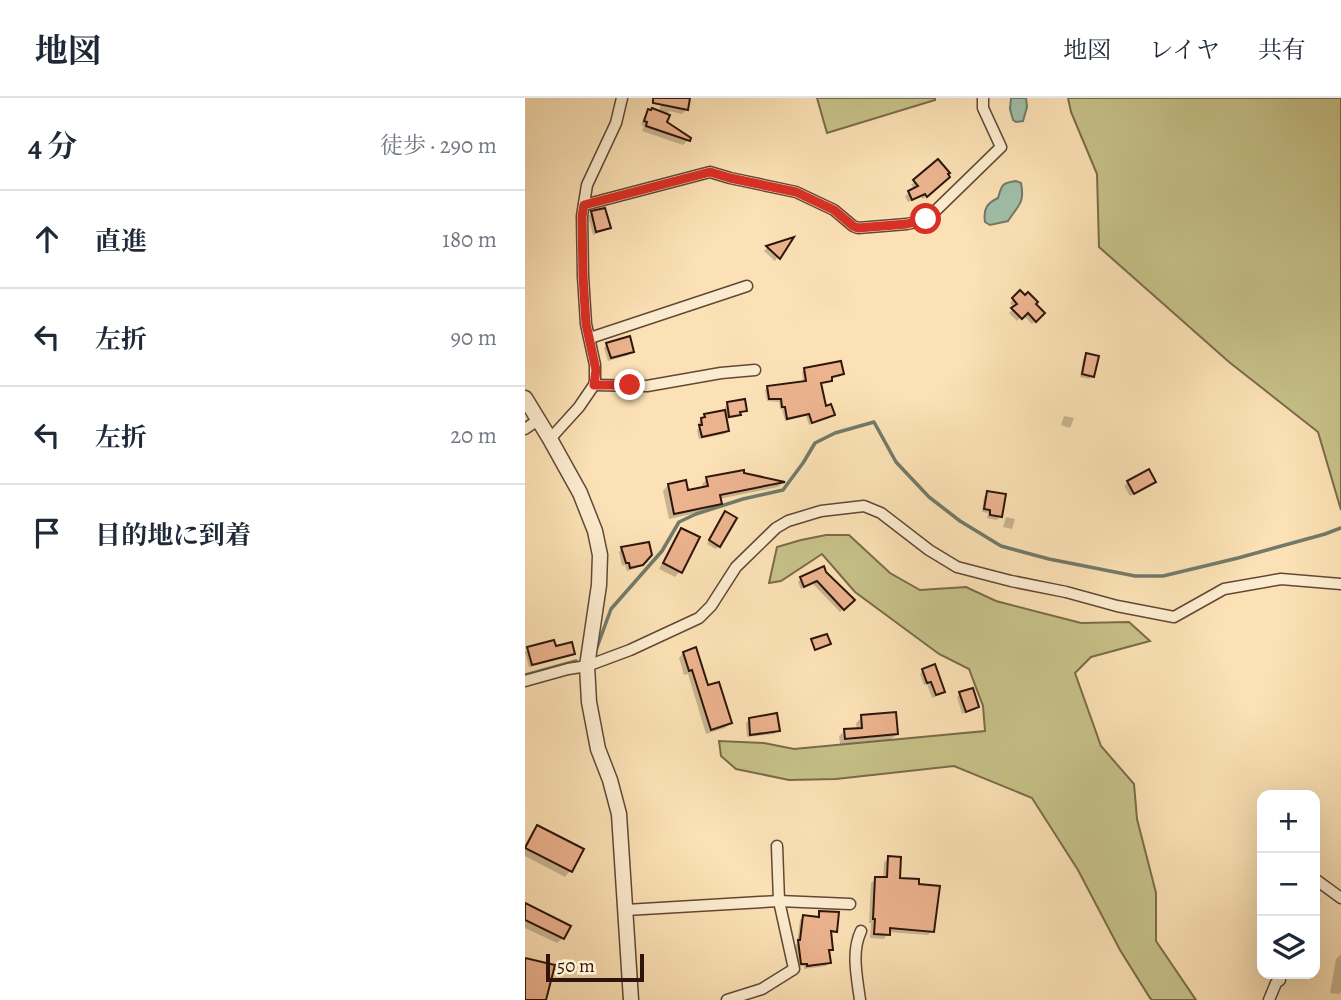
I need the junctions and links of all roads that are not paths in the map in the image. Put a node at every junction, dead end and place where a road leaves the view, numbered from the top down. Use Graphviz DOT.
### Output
graph roads {
  1 [pos="622,98"];
  2 [pos="983,98"];
  3 [pos="584,205"];
  4 [pos="747,285"];
  5 [pos="590,338"];
  6 [pos="755,370"];
  7 [pos="594,385"];
  8 [pos="525,398"];
  9 [pos="538,420"];
  10 [pos="525,429"];
  11 [pos="550,439"];
  12 [pos="1341,584"];
  13 [pos="587,666"];
  14 [pos="525,681"];
  15 [pos="777,846"];
  16 [pos="1320,883"];
  17 [pos="1341,898"];
  18 [pos="779,901"];
  19 [pos="850,904"];
  20 [pos="626,911"];
  21 [pos="861,931"];
  22 [pos="1280,980"];
  23 [pos="631,1000"];
  24 [pos="727,1000"];
  25 [pos="860,1000"];
  26 [pos="1269,1000"];
  1 -- 3 [label="street"];
  2 -- 3 [label="street"];
  3 -- 5 [label="street"];
  4 -- 5 [label="street"];
  5 -- 7 [label="street"];
  6 -- 7 [label="street"];
  7 -- 11 [label="street"];
  8 -- 9 [label="street"];
  9 -- 10 [label="street"];
  9 -- 11 [label="street"];
  11 -- 13 [label="street"];
  12 -- 13 [label="street"];
  13 -- 14 [label="street"];
  13 -- 20 [label="street"];
  15 -- 18 [label="street"];
  16 -- 17 [label="street"];
  18 -- 19 [label="street"];
  18 -- 20 [label="street"];
  18 -- 24 [label="street"];
  20 -- 23 [label="street"];
  21 -- 25 [label="street"];
  22 -- 26 [label="street"];
}
